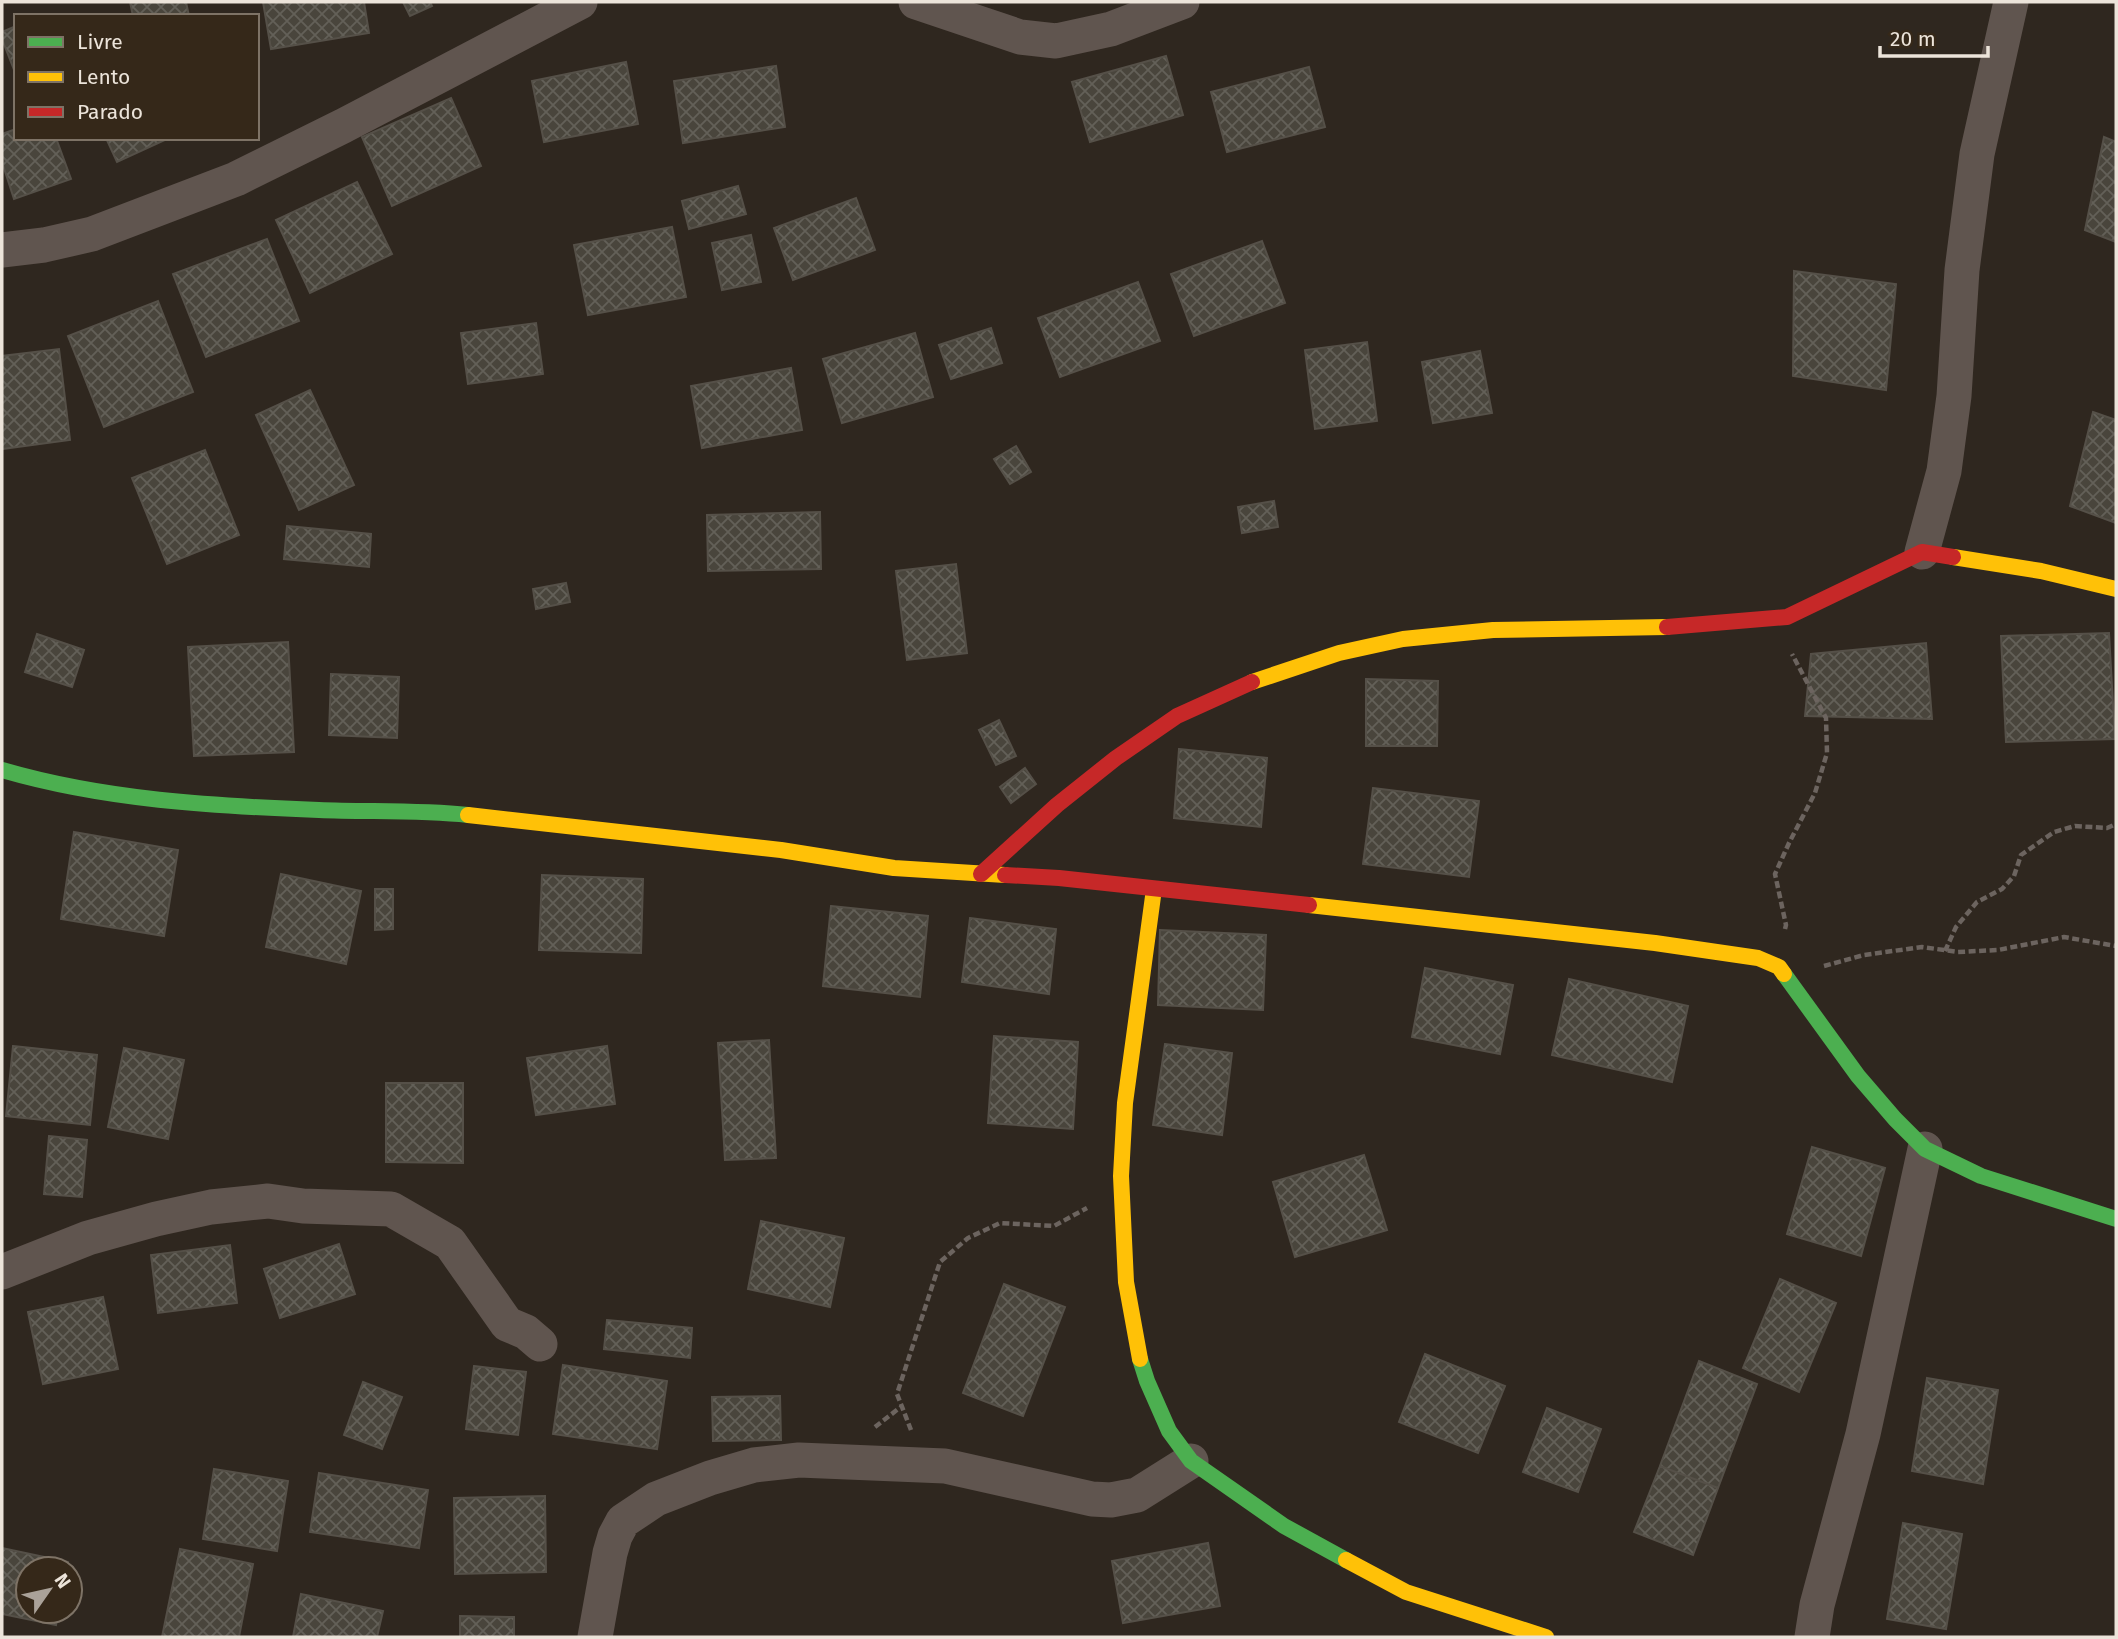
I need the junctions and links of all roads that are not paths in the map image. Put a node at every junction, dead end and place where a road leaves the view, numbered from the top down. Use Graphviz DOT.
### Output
graph roads {
  1 [pos="580,2"];
  2 [pos="916,2"];
  3 [pos="1182,2"];
  4 [pos="2011,2"];
  5 [pos="2,250"];
  6 [pos="1922,552"];
  7 [pos="2116,589"];
  8 [pos="2,770"];
  9 [pos="981,874"];
  10 [pos="1154,889"];
  11 [pos="1924,1149"];
  12 [pos="2116,1219"];
  13 [pos="2,1272"];
  14 [pos="540,1344"];
  15 [pos="1191,1461"];
  16 [pos="595,1637"];
  17 [pos="1546,1637"];
  18 [pos="1812,1637"];
  1 -- 5 [label="street"];
  2 -- 3 [label="street"];
  4 -- 6 [label="street"];
  6 -- 7 [label="street"];
  6 -- 9 [label="street"];
  8 -- 9 [label="street"];
  9 -- 10 [label="street"];
  10 -- 11 [label="street"];
  10 -- 15 [label="street"];
  11 -- 12 [label="street"];
  11 -- 18 [label="street"];
  13 -- 14 [label="street"];
  15 -- 16 [label="street"];
  15 -- 17 [label="street"];
}
